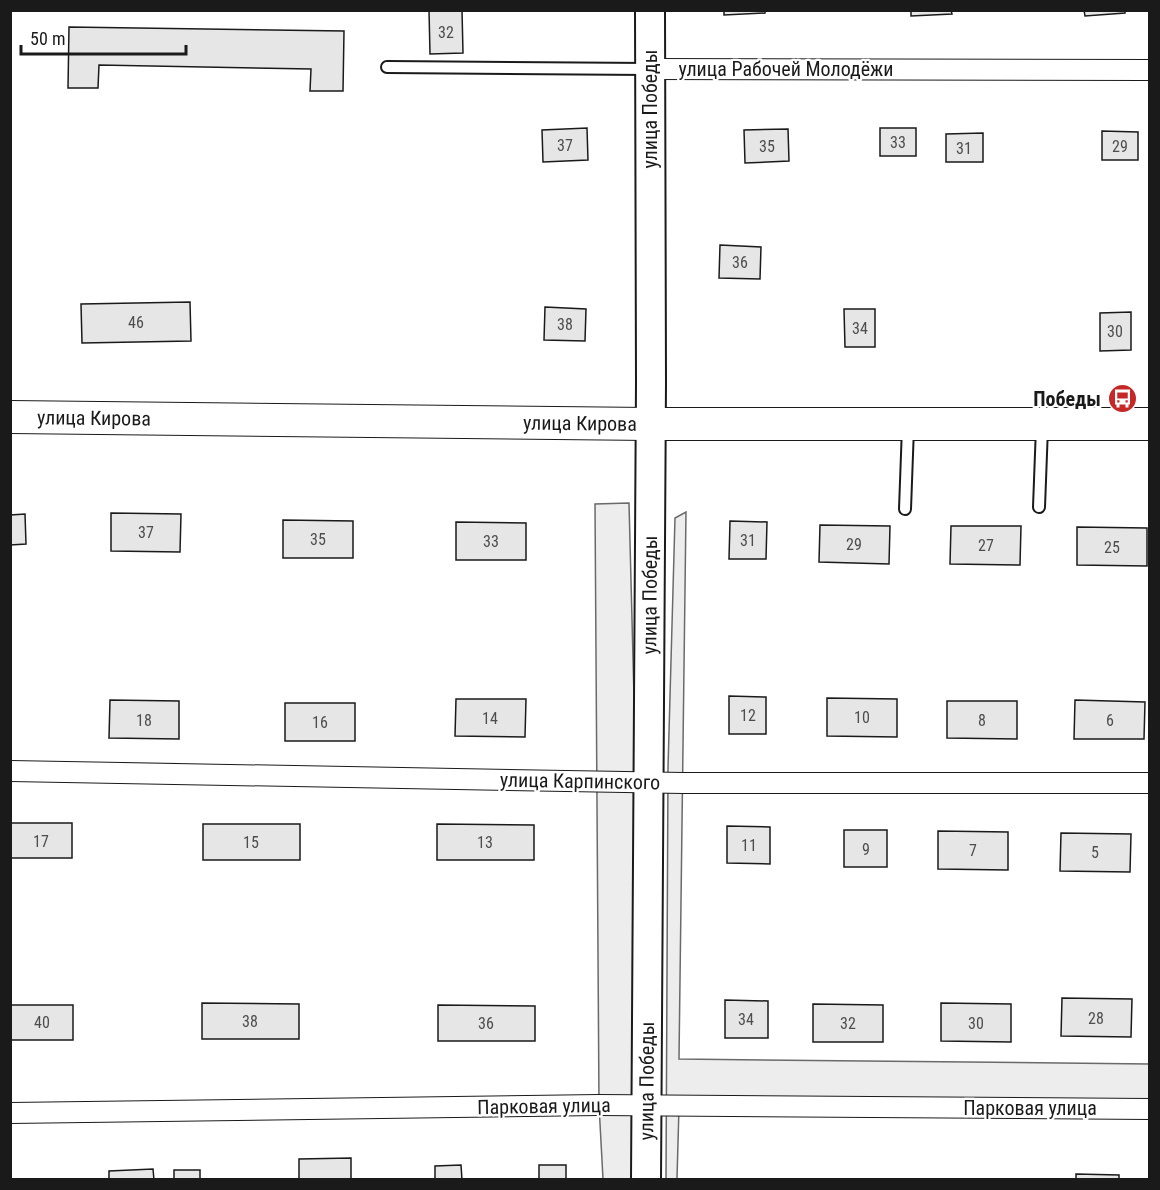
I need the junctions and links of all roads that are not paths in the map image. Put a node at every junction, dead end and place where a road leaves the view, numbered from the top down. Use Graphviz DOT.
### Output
graph roads {
  1 [pos="650,10"];
  2 [pos="387,68"];
  3 [pos="650,69"];
  4 [pos="1149,70"];
  5 [pos="10,417"];
  6 [pos="650,424"];
  7 [pos="908,424"];
  8 [pos="1042,424"];
  9 [pos="1149,424"];
  10 [pos="1039,507"];
  11 [pos="905,509"];
  12 [pos="10,771"];
  13 [pos="650,782"];
  14 [pos="1149,783"];
  15 [pos="647,1106"];
  16 [pos="1149,1109"];
  17 [pos="10,1113"];
  18 [pos="646,1179"];
  1 -- 3 [label="main road, улица Победы"];
  2 -- 3 [label="lane, улица Рабочей Молодёжи"];
  3 -- 4 [label="street, улица Рабочей Молодёжи"];
  3 -- 6 [label="main road, улица Победы"];
  5 -- 6 [label="main road, улица Кирова"];
  6 -- 7 [label="main road, улица Кирова"];
  6 -- 13 [label="main road, улица Победы"];
  7 -- 8 [label="main road, улица Кирова"];
  7 -- 11 [label="lane"];
  8 -- 9 [label="main road, улица Кирова"];
  8 -- 10 [label="lane"];
  12 -- 13 [label="street, улица Карпинского"];
  13 -- 14 [label="street, улица Карпинского"];
  13 -- 15 [label="main road, улица Победы"];
  15 -- 16 [label="street, Парковая улица"];
  15 -- 17 [label="street, Парковая улица"];
  15 -- 18 [label="main road, улица Победы"];
}
